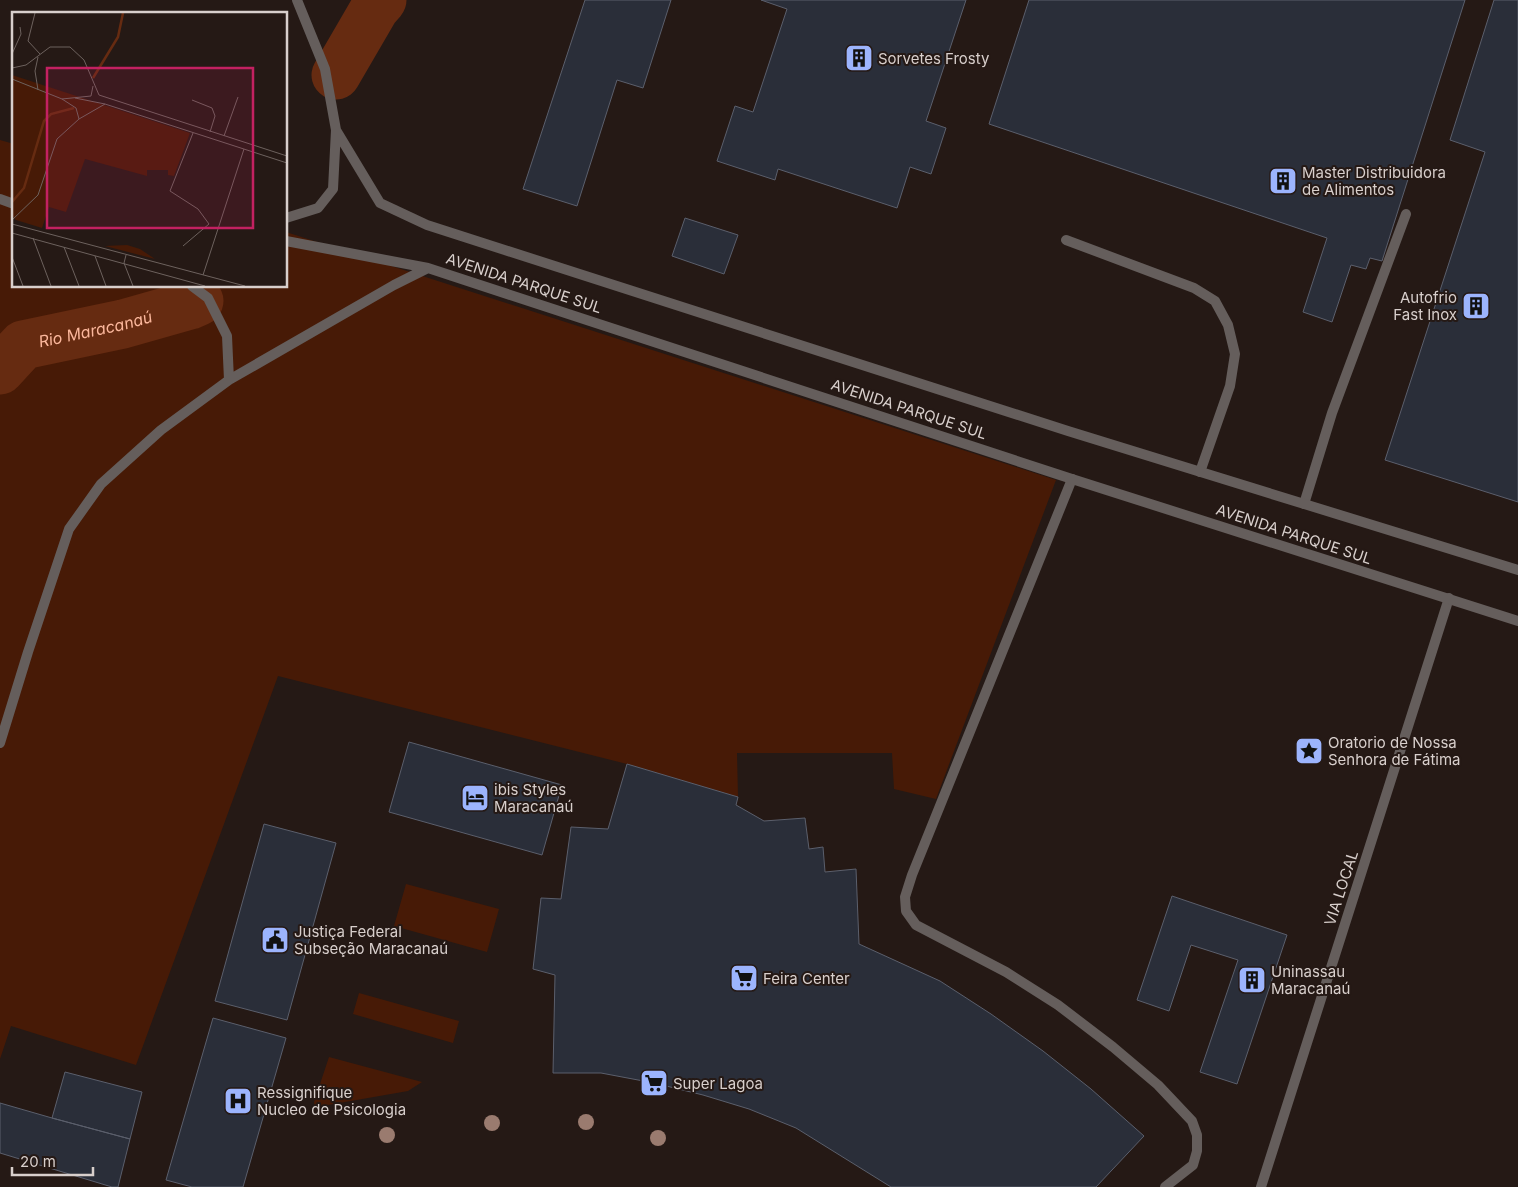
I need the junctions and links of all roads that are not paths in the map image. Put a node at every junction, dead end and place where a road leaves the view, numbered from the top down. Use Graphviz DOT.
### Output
graph roads {
  1 [pos="297,0"];
  2 [pos="336,130"];
  3 [pos="0,199"];
  4 [pos="12,203"];
  5 [pos="1406,214"];
  6 [pos="288,217"];
  7 [pos="1066,240"];
  8 [pos="288,241"];
  9 [pos="428,268"];
  10 [pos="195,288"];
  11 [pos="229,380"];
  12 [pos="1200,472"];
  13 [pos="1072,479"];
  14 [pos="1304,504"];
  15 [pos="1518,570"];
  16 [pos="1449,598"];
  17 [pos="1518,621"];
  18 [pos="0,743"];
  19 [pos="1165,1187"];
  20 [pos="1261,1187"];
  1 -- 2 [label="street, AVENIDA PARQUE SUL"];
  2 -- 6 [label="street, AVENIDA PARQUE SUL"];
  2 -- 12 [label="street, AVENIDA PARQUE SUL"];
  3 -- 4 [label="street"];
  5 -- 14 [label="street"];
  7 -- 12 [label="street"];
  8 -- 9 [label="street, AVENIDA PARQUE SUL"];
  9 -- 11 [label="street"];
  9 -- 13 [label="street, AVENIDA PARQUE SUL"];
  10 -- 11 [label="street"];
  11 -- 18 [label="street"];
  12 -- 14 [label="street, AVENIDA PARQUE SUL"];
  13 -- 16 [label="street, AVENIDA PARQUE SUL"];
  13 -- 19 [label="street"];
  14 -- 15 [label="street, AVENIDA PARQUE SUL"];
  16 -- 17 [label="street, AVENIDA PARQUE SUL"];
  16 -- 20 [label="street, VIA LOCAL"];
}
